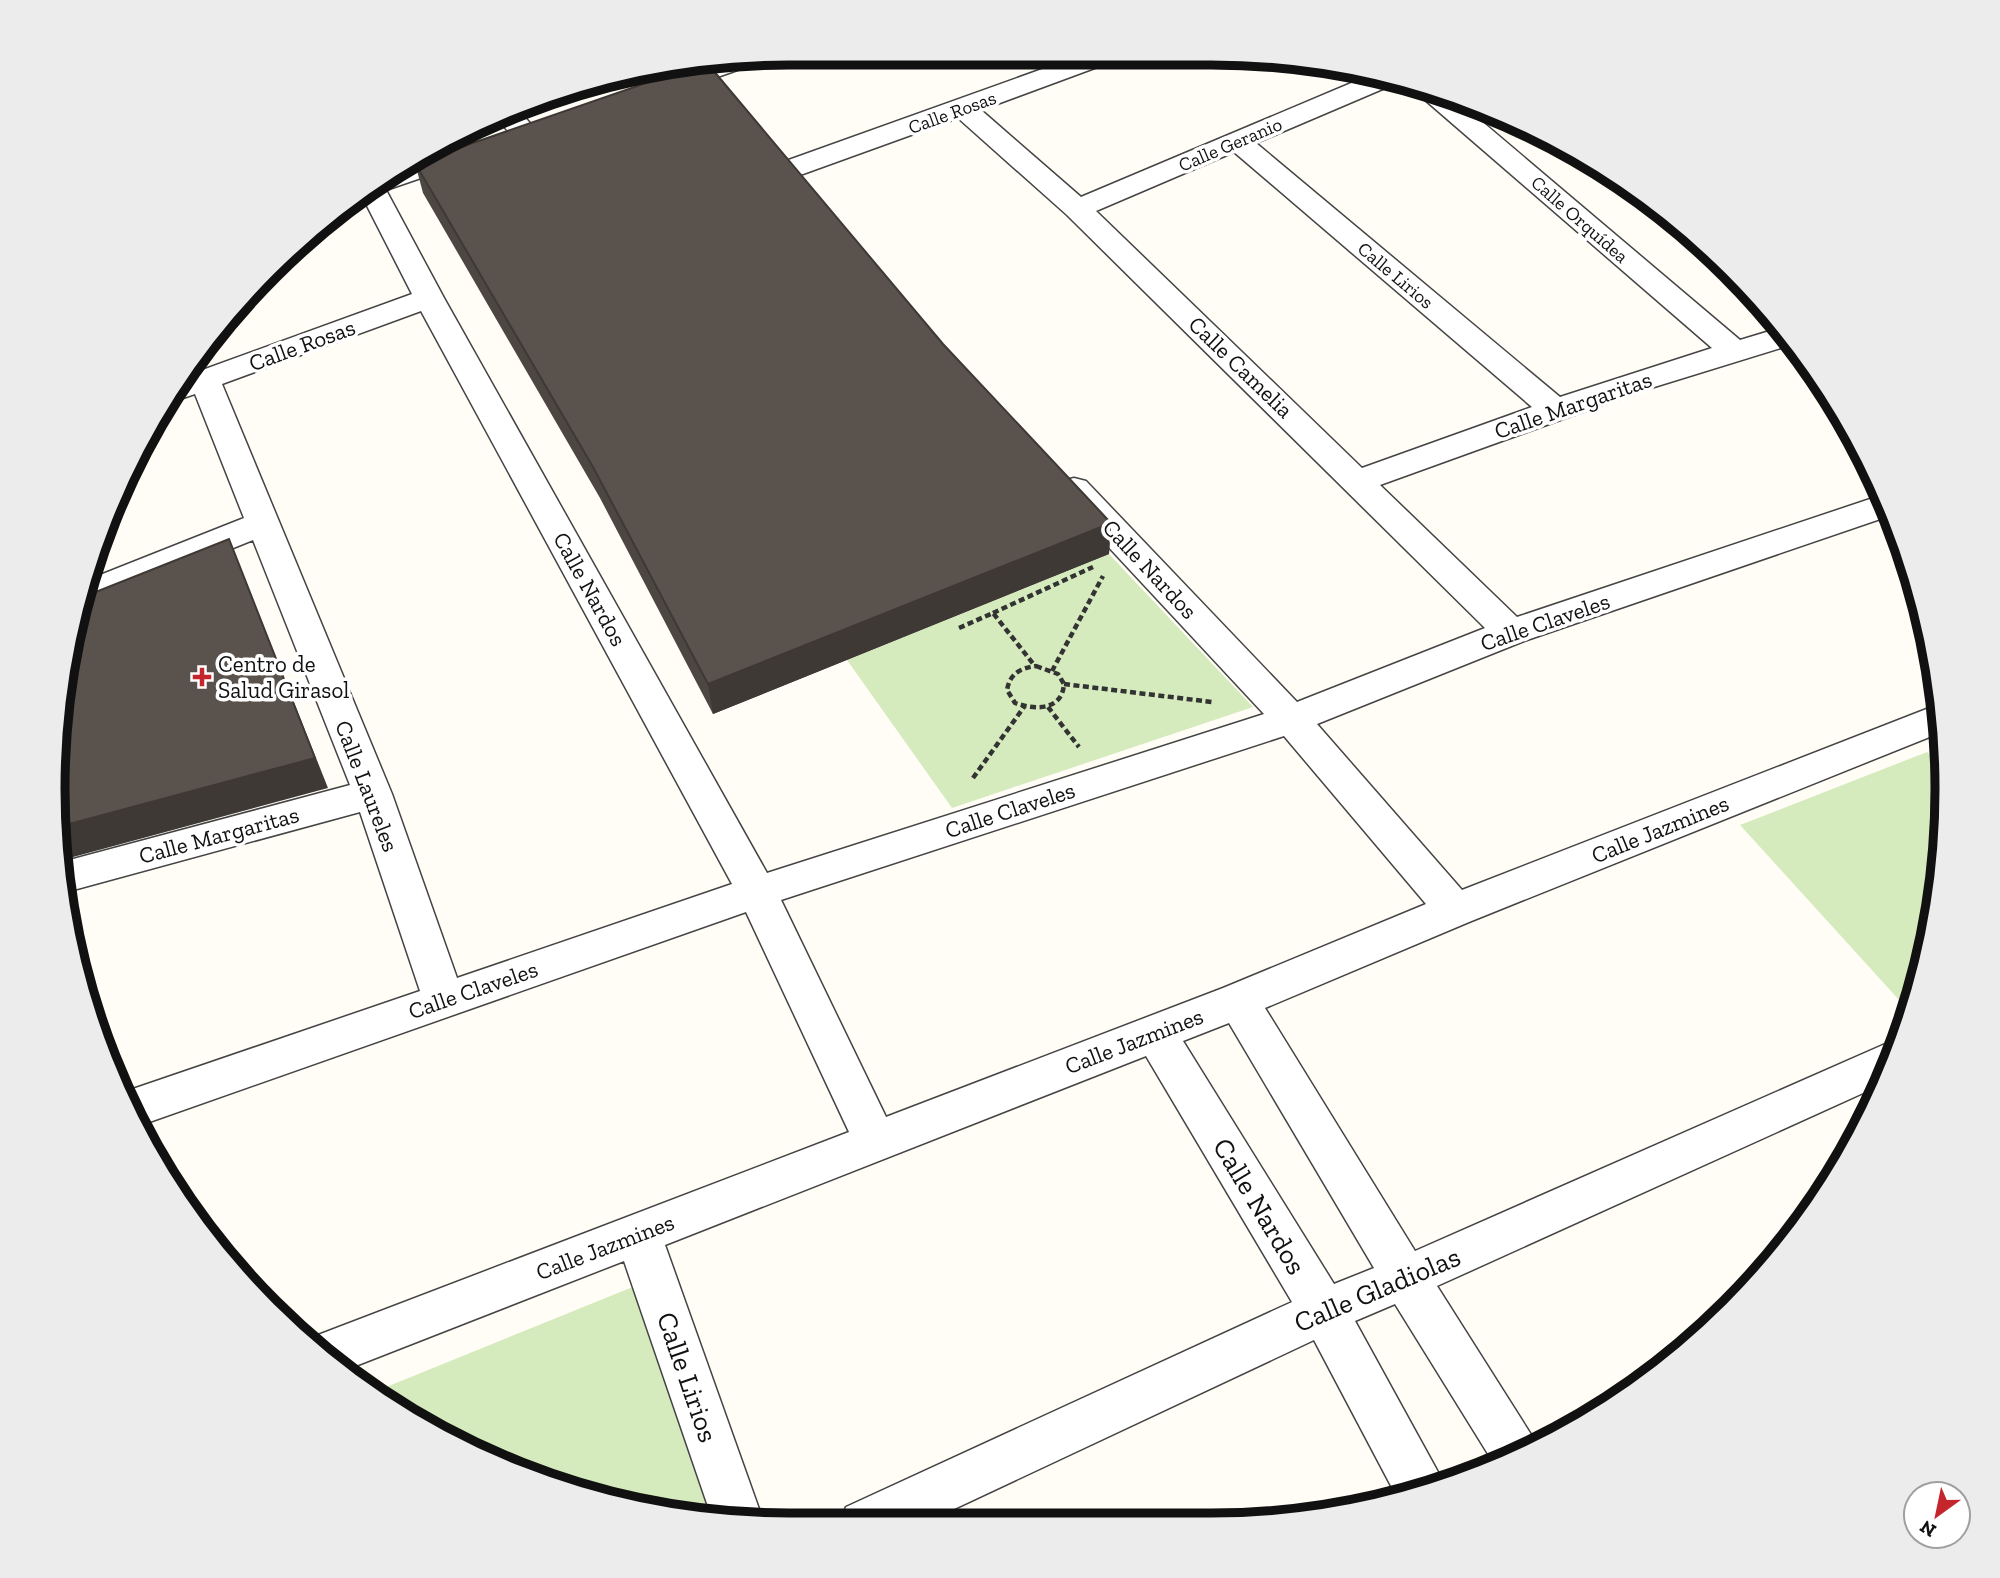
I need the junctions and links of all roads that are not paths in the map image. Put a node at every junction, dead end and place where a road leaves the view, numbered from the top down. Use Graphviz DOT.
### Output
graph roads {
  1 [pos="1080,65"];
  2 [pos="718,68"];
  3 [pos="704,73"];
  4 [pos="1373,83"];
  5 [pos="640,94"];
  6 [pos="731,101"];
  7 [pos="1445,103"];
  8 [pos="964,108"];
  9 [pos="551,124"];
  10 [pos="506,133"];
  11 [pos="1237,141"];
  12 [pos="418,168"];
  13 [pos="793,169"];
  14 [pos="375,195"];
  15 [pos="1077,209"];
  16 [pos="429,298"];
  17 [pos="1778,338"];
  18 [pos="1733,350"];
  19 [pos="189,385"];
  20 [pos="1555,410"];
  21 [pos="1055,468"];
  22 [pos="1359,481"];
  23 [pos="1878,508"];
  24 [pos="261,523"];
  25 [pos="92,591"];
  26 [pos="1511,632"];
  27 [pos="1291,719"];
  28 [pos="1932,726"];
  29 [pos="373,794"];
  30 [pos="70,875"];
  31 [pos="757,892"];
  32 [pos="1455,910"];
  33 [pos="444,1000"];
  34 [pos="1238,1001"];
  35 [pos="1155,1033"];
  36 [pos="1881,1064"];
  37 [pos="138,1107"];
  38 [pos="876,1142"];
  39 [pos="638,1234"];
  40 [pos="1405,1278"];
  41 [pos="1324,1311"];
  42 [pos="333,1352"];
  43 [pos="1512,1447"];
  44 [pos="1417,1483"];
  45 [pos="736,1511"];
  46 [pos="890,1513"];
  1 -- 8 [label="street, Calle Rosas"];
  2 -- 3 [label="street"];
  3 -- 5 [label="street"];
  3 -- 6 [label="street"];
  4 -- 11 [label="street, Calle Geranio"];
  7 -- 18 [label="street, Calle Orquídea"];
  8 -- 13 [label="street, Calle Rosas"];
  8 -- 15 [label="street, Calle Camelia"];
  9 -- 10 [label="street"];
  10 -- 12 [label="street"];
  11 -- 15 [label="street, Calle Geranio"];
  11 -- 20 [label="street, Calle Lirios"];
  14 -- 16 [label="street, Calle Nardos"];
  15 -- 22 [label="street, Calle Camelia"];
  16 -- 19 [label="street, Calle Rosas"];
  16 -- 31 [label="street, Calle Nardos"];
  17 -- 18 [label="street, Calle Margaritas"];
  18 -- 20 [label="street, Calle Margaritas"];
  19 -- 24 [label="street, Calle Laureles"];
  20 -- 22 [label="street, Calle Margaritas"];
  21 -- 27 [label="street, Calle Nardos"];
  22 -- 26 [label="street, Calle Camelia"];
  23 -- 26 [label="street, Calle Claveles"];
  24 -- 25 [label="street"];
  24 -- 29 [label="street, Calle Laureles"];
  26 -- 27 [label="street, Calle Claveles"];
  27 -- 31 [label="street, Calle Claveles"];
  27 -- 32 [label="street, Calle Nardos"];
  28 -- 32 [label="street, Calle Jazmines"];
  29 -- 30 [label="street, Calle Margaritas"];
  29 -- 33 [label="street, Calle Laureles"];
  31 -- 33 [label="street, Calle Claveles"];
  31 -- 38 [label="street, Calle Nardos"];
  32 -- 34 [label="street, Calle Jazmines"];
  33 -- 37 [label="street, Calle Claveles"];
  34 -- 35 [label="street, Calle Jazmines"];
  34 -- 40 [label="street"];
  35 -- 38 [label="street, Calle Jazmines"];
  35 -- 41 [label="street, Calle Nardos"];
  36 -- 40 [label="street, Calle Gladiolas"];
  38 -- 39 [label="street, Calle Jazmines"];
  39 -- 42 [label="street, Calle Jazmines"];
  39 -- 45 [label="street, Calle Lirios"];
  40 -- 41 [label="street, Calle Gladiolas"];
  40 -- 43 [label="street"];
  41 -- 44 [label="street, Calle Nardos"];
  41 -- 46 [label="street, Calle Gladiolas"];
}
